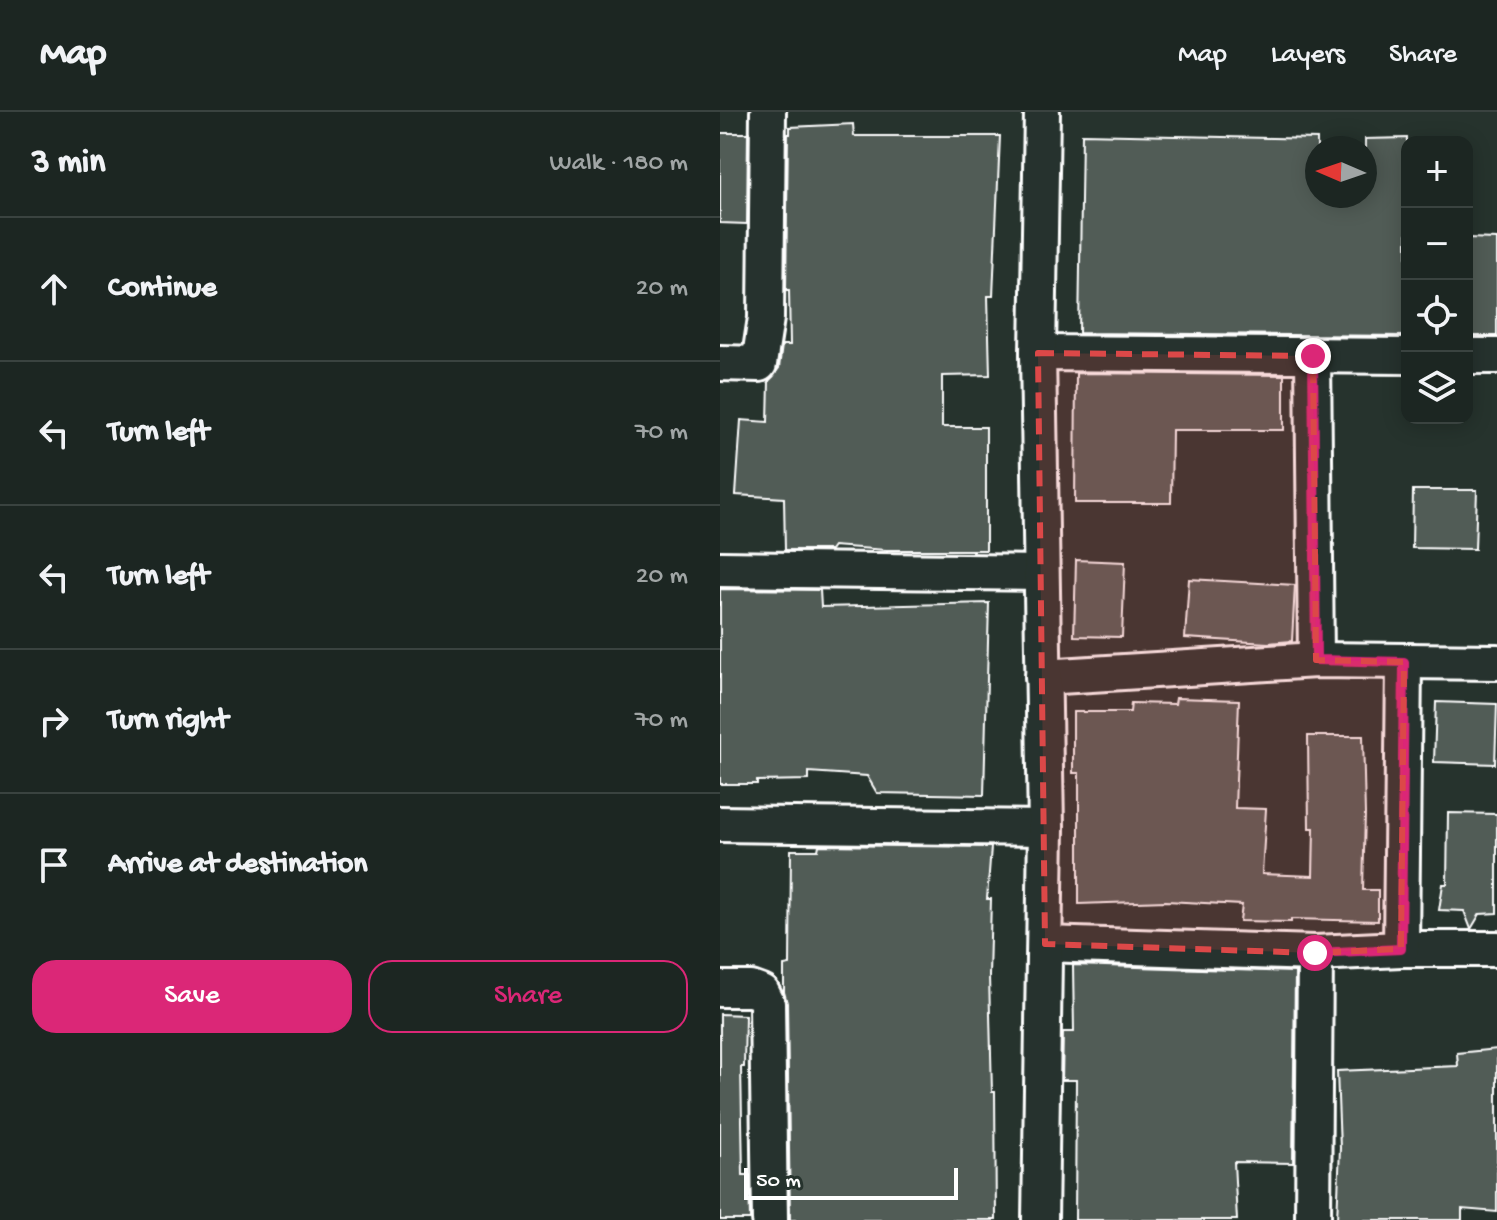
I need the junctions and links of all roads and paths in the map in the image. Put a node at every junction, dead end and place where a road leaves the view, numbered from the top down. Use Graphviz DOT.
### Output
graph roads {
  1 [pos="768,112"];
  2 [pos="1042,112"];
  3 [pos="1038,353"];
  4 [pos="1313,356"];
  5 [pos="1401,356"];
  6 [pos="1473,356"];
  7 [pos="1497,356"];
  8 [pos="720,363"];
  9 [pos="720,569"];
  10 [pos="1040,573"];
  11 [pos="1316,660"];
  12 [pos="1404,662"];
  13 [pos="1497,662"];
  14 [pos="1043,677"];
  15 [pos="720,824"];
  16 [pos="1046,828"];
  17 [pos="1045,944"];
  18 [pos="1401,949"];
  19 [pos="1497,949"];
  20 [pos="1315,953"];
  21 [pos="720,989"];
  22 [pos="770,1220"];
  23 [pos="1040,1220"];
  24 [pos="1313,1220"];
  1 -- 8 [label="street"];
  2 -- 3 [label="street"];
  3 -- 4 [label="street"];
  3 -- 10 [label="street"];
  4 -- 5 [label="street"];
  4 -- 11 [label="street"];
  6 -- 7 [label="street"];
  9 -- 10 [label="street"];
  10 -- 14 [label="street"];
  11 -- 12 [label="street"];
  11 -- 14 [label="street"];
  12 -- 13 [label="street"];
  12 -- 18 [label="street"];
  14 -- 16 [label="street"];
  15 -- 16 [label="street"];
  16 -- 17 [label="street"];
  17 -- 20 [label="street"];
  17 -- 23 [label="street"];
  18 -- 19 [label="street"];
  18 -- 20 [label="street"];
  20 -- 24 [label="street"];
  21 -- 22 [label="street"];
}
